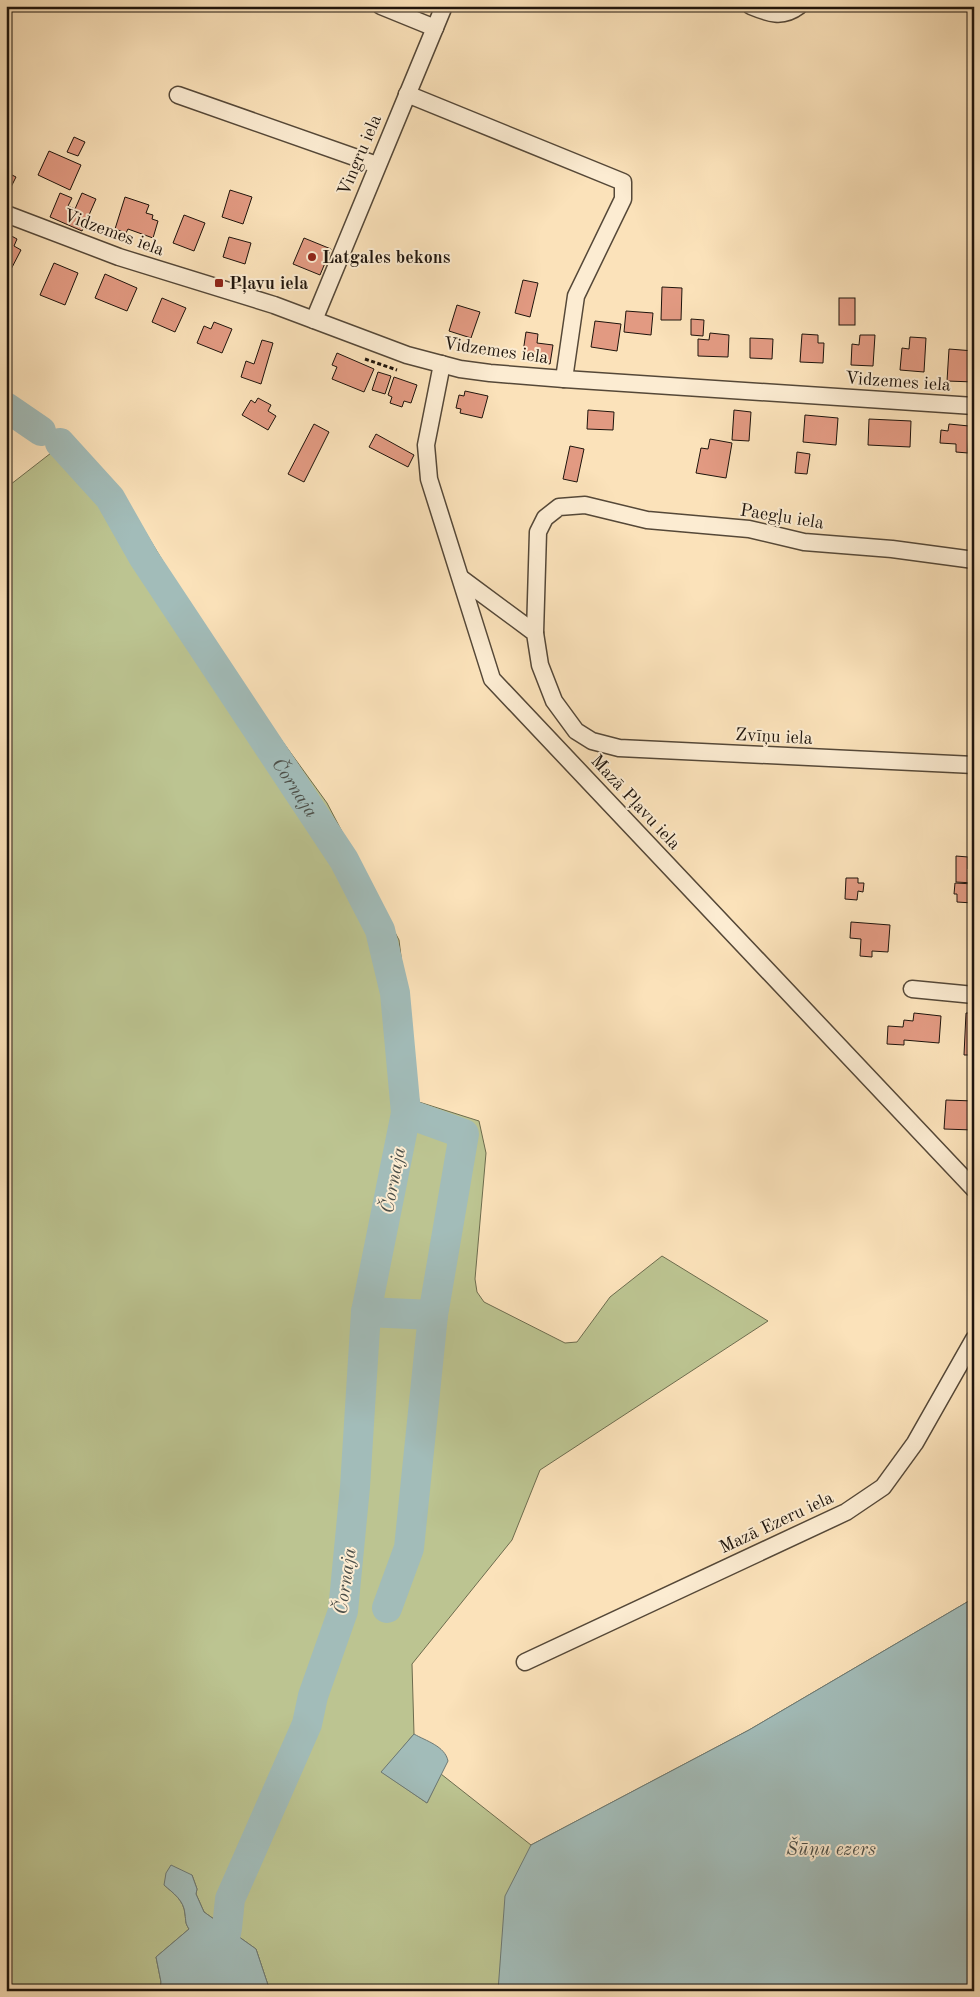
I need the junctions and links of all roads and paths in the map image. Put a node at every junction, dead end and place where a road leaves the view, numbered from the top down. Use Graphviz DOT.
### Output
graph roads {
  1 [pos="381,6"];
  2 [pos="444,6"];
  3 [pos="751,6"];
  4 [pos="799,6"];
  5 [pos="435,28"];
  6 [pos="407,94"];
  7 [pos="178,95"];
  8 [pos="377,165"];
  9 [pos="6,214"];
  10 [pos="314,320"];
  11 [pos="442,364"];
  12 [pos="564,379"];
  13 [pos="974,406"];
  14 [pos="974,560"];
  15 [pos="462,579"];
  16 [pos="536,633"];
  17 [pos="576,731"];
  18 [pos="974,765"];
  19 [pos="912,989"];
  20 [pos="974,995"];
  21 [pos="974,1189"];
  22 [pos="974,1338"];
  23 [pos="525,1662"];
  1 -- 5 [label="street"];
  2 -- 5 [label="street, Vingru iela"];
  3 -- 4 [label="street"];
  5 -- 6 [label="street, Vingru iela"];
  6 -- 8 [label="street, Vingru iela"];
  6 -- 12 [label="street"];
  7 -- 8 [label="street"];
  8 -- 10 [label="street, Vingru iela"];
  9 -- 10 [label="street, Vidzemes iela"];
  10 -- 11 [label="street, Vidzemes iela"];
  11 -- 12 [label="street, Vidzemes iela"];
  11 -- 15 [label="street, Mazā Pļavu iela"];
  12 -- 13 [label="street, Vidzemes iela"];
  14 -- 16 [label="street, Paegļu iela"];
  15 -- 16 [label="street"];
  15 -- 21 [label="street, Mazā Pļavu iela"];
  16 -- 17 [label="street, Paegļu iela"];
  17 -- 18 [label="street, Zvīņu iela"];
  19 -- 20 [label="street"];
  22 -- 23 [label="street, Mazā Ezeru iela"];
}
